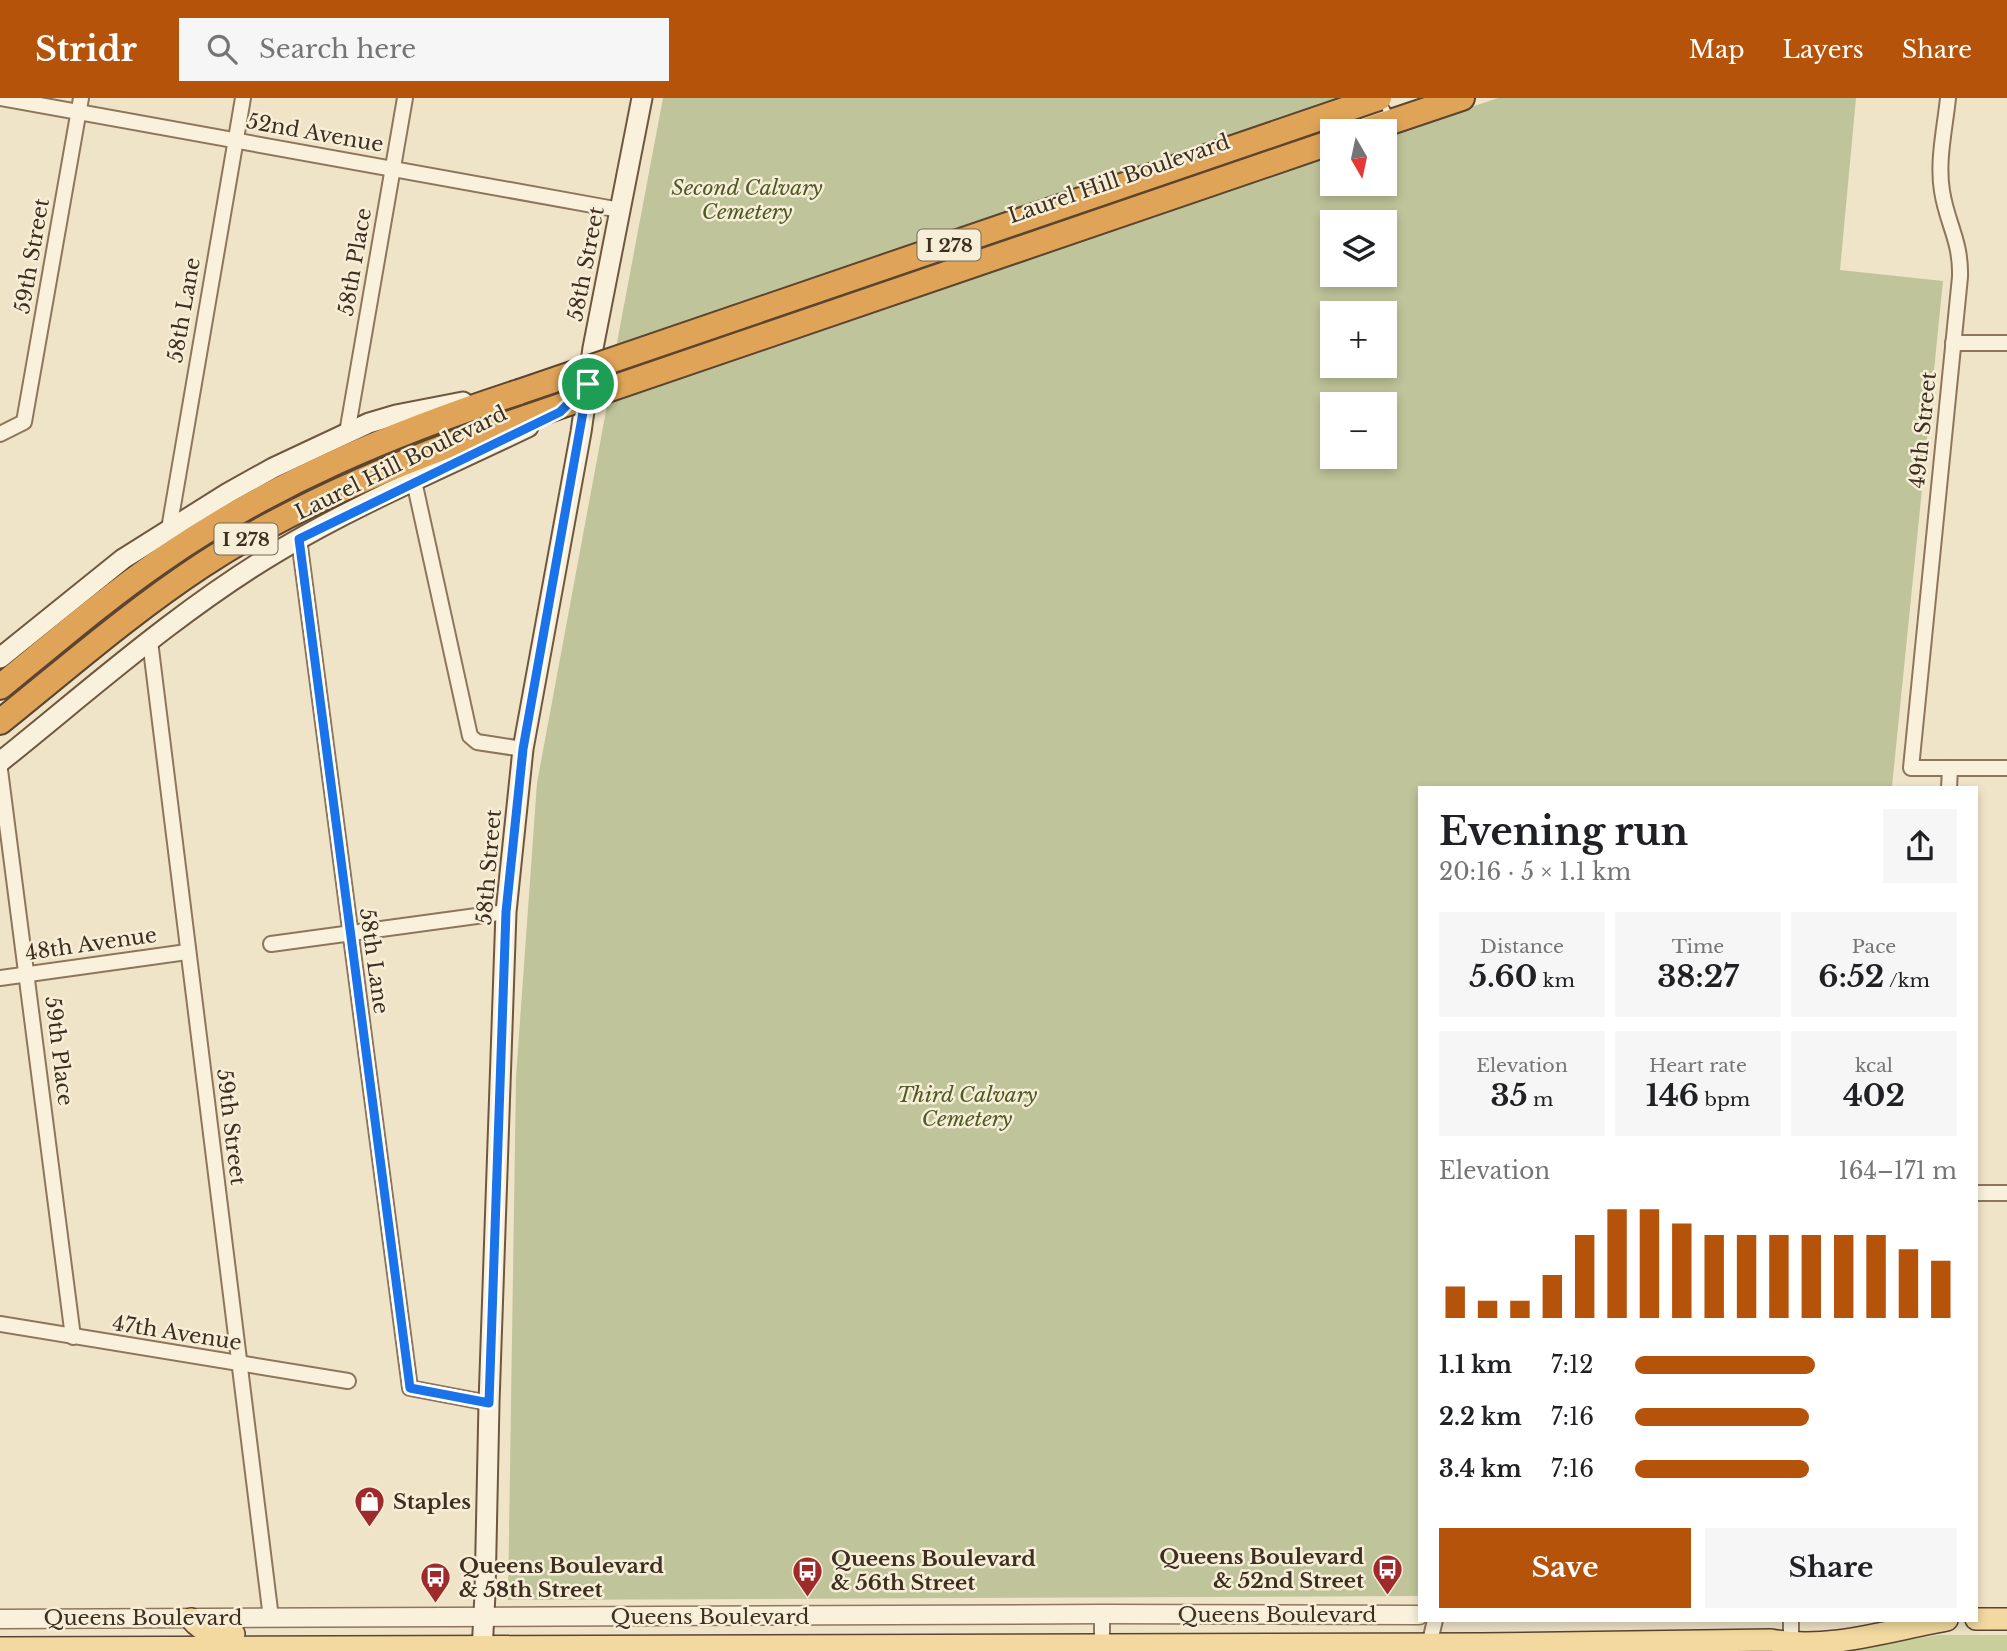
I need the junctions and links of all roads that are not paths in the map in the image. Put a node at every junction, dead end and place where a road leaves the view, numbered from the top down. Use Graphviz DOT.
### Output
graph roads {
  1 [pos="1,98"];
  2 [pos="243,98"];
  3 [pos="405,98"];
  4 [pos="642,98"];
  5 [pos="1379,98"];
  6 [pos="1425,98"];
  7 [pos="1462,98"];
  8 [pos="1948,98"];
  9 [pos="79,105"];
  10 [pos="1397,120"];
  11 [pos="235,140"];
  12 [pos="1320,146"];
  13 [pos="392,168"];
  14 [pos="620,210"];
  15 [pos="1953,343"];
  16 [pos="2007,343"];
  17 [pos="588,384"];
  18 [pos="347,432"];
  19 [pos="0,434"];
  20 [pos="414,481"];
  21 [pos="169,529"];
  22 [pos="299,539"];
  23 [pos="150,641"];
  24 [pos="0,658"];
  25 [pos="0,687"];
  26 [pos="0,722"];
  27 [pos="523,749"];
  28 [pos="0,762"];
  29 [pos="1950,768"];
  30 [pos="2007,768"];
  31 [pos="0,770"];
  32 [pos="1949,786"];
  33 [pos="506,912"];
  34 [pos="349,932"];
  35 [pos="271,944"];
  36 [pos="187,952"];
  37 [pos="28,974"];
  38 [pos="0,978"];
  39 [pos="1978,1193"];
  40 [pos="2007,1193"];
  41 [pos="0,1324"];
  42 [pos="73,1337"];
  43 [pos="239,1365"];
  44 [pos="348,1381"];
  45 [pos="489,1403"];
  46 [pos="1102,1614"];
  47 [pos="1418,1615"];
  48 [pos="484,1617"];
  49 [pos="271,1618"];
  50 [pos="0,1619"];
  51 [pos="191,1619"];
  52 [pos="1978,1619"];
  53 [pos="2007,1619"];
  54 [pos="1435,1622"];
  55 [pos="1936,1622"];
  56 [pos="1791,1637"];
  57 [pos="308,1647"];
  58 [pos="1102,1647"];
  59 [pos="0,1648"];
  60 [pos="786,1648"];
  61 [pos="1429,1648"];
  62 [pos="482,1649"];
  1 -- 9 [label="street, 52nd Avenue"];
  2 -- 11 [label="street, 58th Lane"];
  3 -- 13 [label="street, 58th Place"];
  4 -- 14 [label="main road, 58th Street"];
  5 -- 25 [label="highway, I 278, bridge"];
  6 -- 17 [label="main road, Laurel Hill Boulevard"];
  7 -- 10 [label="highway"];
  8 -- 15 [label="street, 49th Street"];
  9 -- 11 [label="street, 52nd Avenue"];
  9 -- 19 [label="street, 59th Street"];
  11 -- 13 [label="street, 52nd Avenue"];
  11 -- 21 [label="street, 58th Lane"];
  12 -- 26 [label="highway, I 278, bridge"];
  13 -- 14 [label="street, 52nd Avenue"];
  13 -- 18 [label="street, 58th Place"];
  14 -- 17 [label="main road, 58th Street"];
  15 -- 16 [label="street"];
  15 -- 29 [label="street, 49th Street"];
  17 -- 18 [label="main road, Laurel Hill Boulevard"];
  17 -- 20 [label="main road, Laurel Hill Boulevard"];
  17 -- 27 [label="main road, 58th Street"];
  18 -- 21 [label="main road, Laurel Hill Boulevard"];
  20 -- 22 [label="main road, Laurel Hill Boulevard"];
  20 -- 27 [label="street"];
  21 -- 24 [label="main road, Laurel Hill Boulevard"];
  22 -- 23 [label="main road, Laurel Hill Boulevard"];
  22 -- 34 [label="street, 58th Lane"];
  23 -- 28 [label="main road, Laurel Hill Boulevard"];
  23 -- 36 [label="street, 59th Street"];
  27 -- 33 [label="main road, 58th Street"];
  29 -- 30 [label="street"];
  29 -- 32 [label="street"];
  31 -- 37 [label="street, 59th Place"];
  33 -- 34 [label="street"];
  33 -- 45 [label="main road, 58th Street"];
  34 -- 35 [label="street"];
  34 -- 45 [label="street, 58th Lane"];
  36 -- 37 [label="street, 48th Avenue"];
  36 -- 43 [label="street, 59th Street"];
  37 -- 38 [label="street, 48th Avenue"];
  37 -- 42 [label="street, 59th Place"];
  39 -- 40 [label="street"];
  41 -- 42 [label="street, 47th Avenue"];
  42 -- 43 [label="street, 47th Avenue"];
  43 -- 44 [label="street, 47th Avenue"];
  43 -- 49 [label="street, 59th Street"];
  45 -- 48 [label="main road, 58th Street"];
  46 -- 47 [label="street, Queens Boulevard"];
  46 -- 48 [label="street, Queens Boulevard"];
  46 -- 58 [label="street"];
  48 -- 49 [label="street, Queens Boulevard"];
  48 -- 62 [label="main road, 58th Street"];
  49 -- 51 [label="street, Queens Boulevard"];
  50 -- 51 [label="street, Queens Boulevard"];
  51 -- 57 [label="main road"];
  52 -- 53 [label="main road"];
  54 -- 61 [label="street"];
  55 -- 56 [label="main road, Queens Boulevard"];
  56 -- 61 [label="main road, Queens Boulevard"];
  57 -- 59 [label="main road, Queens Boulevard"];
  57 -- 62 [label="main road, Queens Boulevard"];
  58 -- 60 [label="main road, Queens Boulevard"];
  58 -- 61 [label="main road, Queens Boulevard"];
  60 -- 62 [label="main road, Queens Boulevard"];
}
